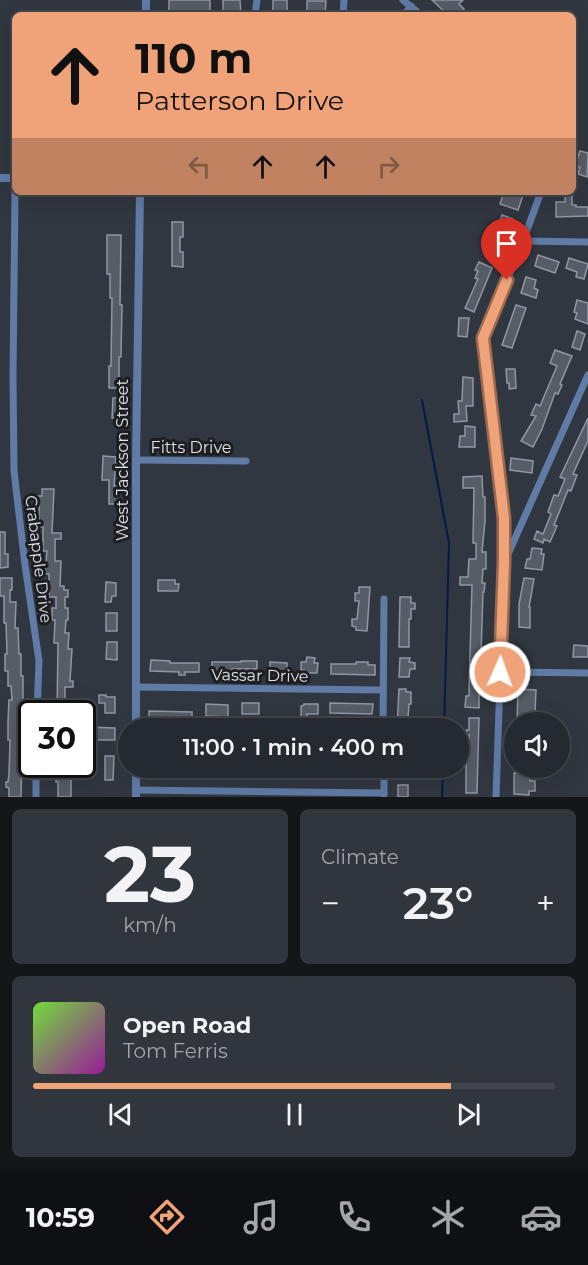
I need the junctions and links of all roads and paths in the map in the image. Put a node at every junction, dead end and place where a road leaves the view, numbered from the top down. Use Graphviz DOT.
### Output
graph roads {
  1 [pos="403,0"];
  2 [pos="411,6"];
  3 [pos="406,12"];
  4 [pos="418,12"];
  5 [pos="15,195"];
  6 [pos="140,195"];
  7 [pos="540,195"];
  8 [pos="524,241"];
  9 [pos="588,242"];
  10 [pos="588,375"];
  11 [pos="136,460"];
  12 [pos="246,461"];
  13 [pos="504,563"];
  14 [pos="384,599"];
  15 [pos="500,672"];
  16 [pos="588,673"];
  17 [pos="137,687"];
  18 [pos="383,690"];
  19 [pos="38,700"];
  20 [pos="136,718"];
  21 [pos="383,718"];
  22 [pos="36,778"];
  23 [pos="136,778"];
  24 [pos="384,778"];
  25 [pos="136,794"];
  26 [pos="384,795"];
  27 [pos="36,797"];
  28 [pos="496,797"];
  1 -- 2 [label="street"];
  2 -- 3 [label="street"];
  2 -- 4 [label="street"];
  5 -- 19 [label="street, Crabapple Drive"];
  6 -- 11 [label="street, West Jackson Street"];
  7 -- 8 [label="street"];
  8 -- 9 [label="street"];
  8 -- 13 [label="street"];
  10 -- 13 [label="street"];
  11 -- 12 [label="street, Fitts Drive"];
  11 -- 17 [label="street, West Jackson Street"];
  13 -- 15 [label="street"];
  14 -- 18 [label="street"];
  15 -- 16 [label="street"];
  15 -- 28 [label="street"];
  17 -- 18 [label="street, Vassar Drive"];
  17 -- 20 [label="street, West Jackson Street"];
  18 -- 21 [label="street"];
  22 -- 27 [label="street"];
  23 -- 25 [label="street"];
  24 -- 26 [label="street"];
  25 -- 26 [label="street"];
}
